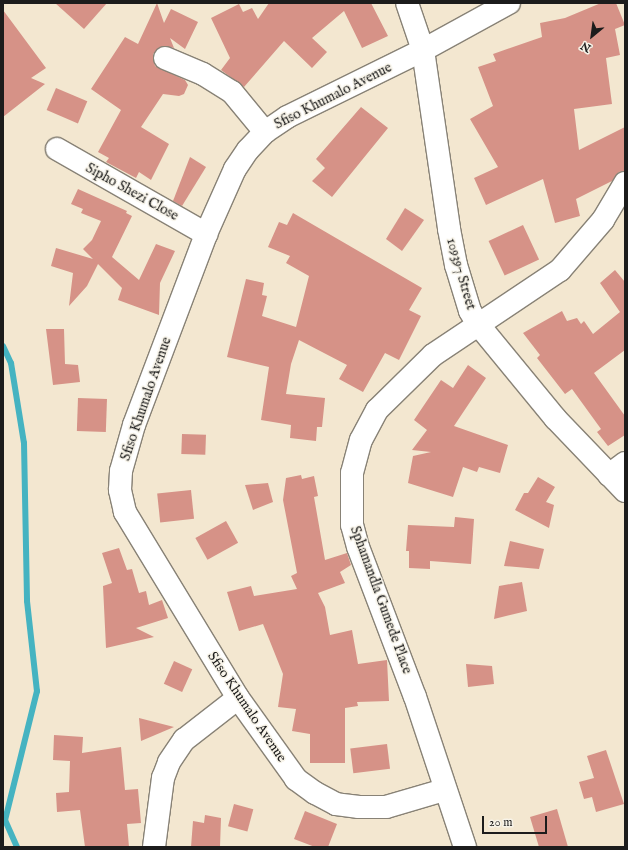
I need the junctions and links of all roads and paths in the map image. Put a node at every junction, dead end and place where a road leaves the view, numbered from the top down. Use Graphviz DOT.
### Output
graph roads {
  1 [pos="407,3"];
  2 [pos="509,3"];
  3 [pos="423,50"];
  4 [pos="165,58"];
  5 [pos="265,132"];
  6 [pos="57,149"];
  7 [pos="625,183"];
  8 [pos="206,234"];
  9 [pos="477,323"];
  10 [pos="617,469"];
  11 [pos="625,491"];
  12 [pos="238,698"];
  13 [pos="444,790"];
  14 [pos="154,847"];
  15 [pos="465,847"];
  1 -- 3 [label="street, 109397 Street"];
  2 -- 3 [label="street, Sfiso Khumalo Avenue"];
  3 -- 5 [label="street, Sfiso Khumalo Avenue"];
  3 -- 9 [label="street, 109397 Street"];
  4 -- 5 [label="street"];
  5 -- 8 [label="street, Sfiso Khumalo Avenue"];
  6 -- 8 [label="street, Sipho Shezi Close"];
  7 -- 9 [label="street, Sphamandla Gumede Place"];
  8 -- 12 [label="street, Sfiso Khumalo Avenue"];
  9 -- 10 [label="street, 109397 Street"];
  9 -- 13 [label="street, Sphamandla Gumede Place"];
  10 -- 11 [label="street, 109397 Street"];
  12 -- 13 [label="street, Sfiso Khumalo Avenue"];
  12 -- 14 [label="street"];
  13 -- 15 [label="street, Sphamandla Gumede Place"];
}
